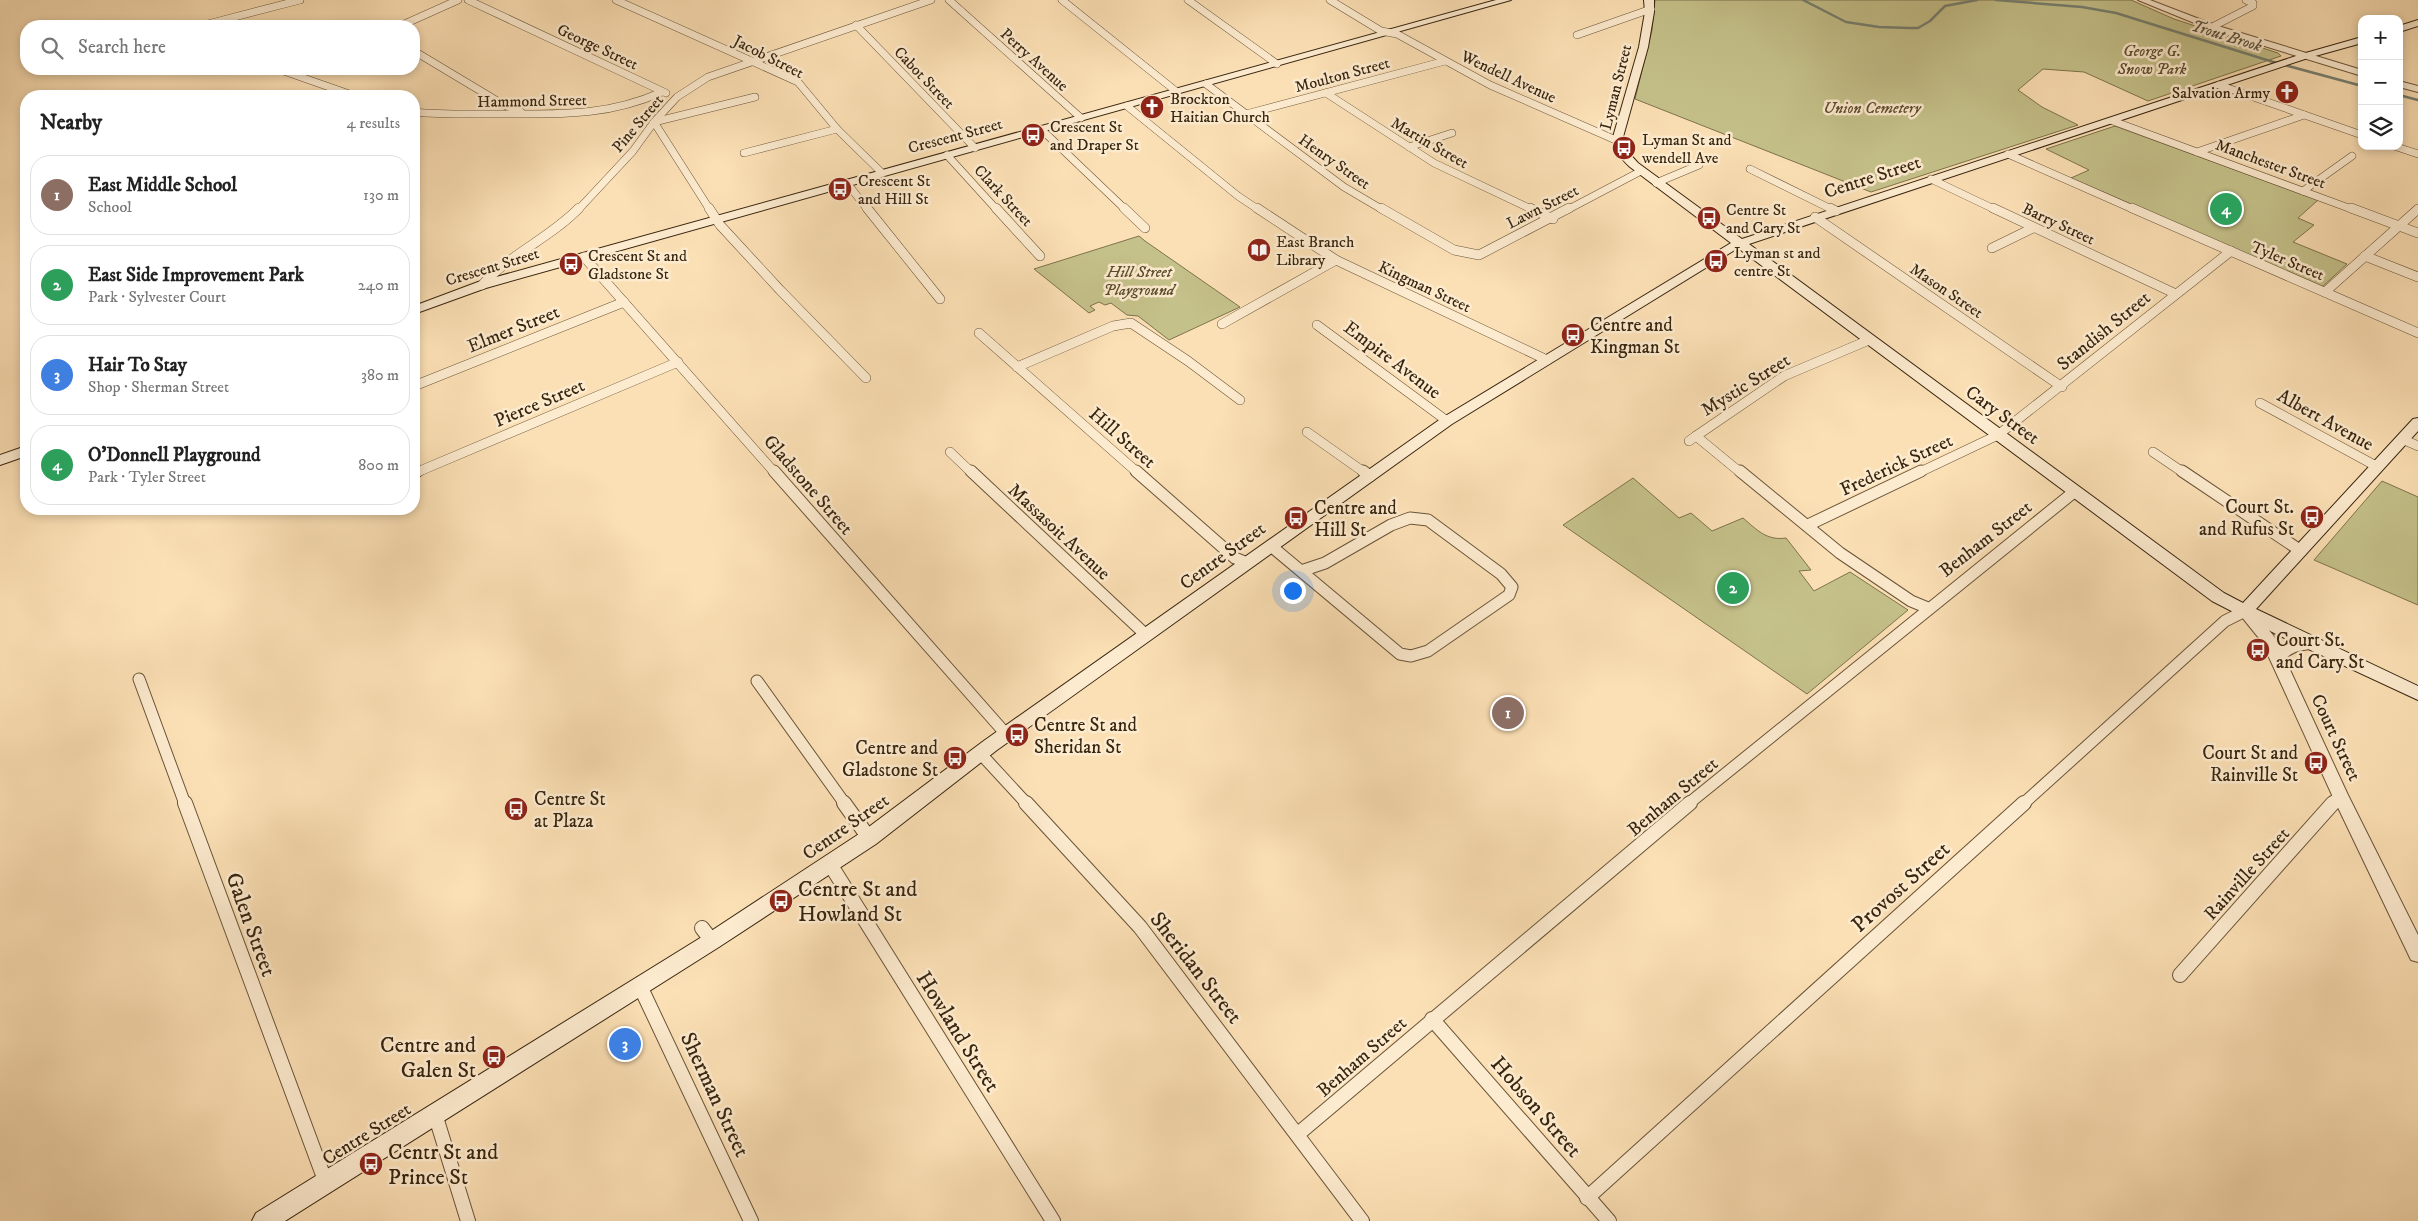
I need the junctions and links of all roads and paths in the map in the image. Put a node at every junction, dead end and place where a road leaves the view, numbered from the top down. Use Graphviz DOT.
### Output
graph roads {
  1 [pos="300,0"];
  2 [pos="458,0"];
  3 [pos="468,0"];
  4 [pos="616,0"];
  5 [pos="931,0"];
  6 [pos="949,0"];
  7 [pos="1062,0"];
  8 [pos="1188,0"];
  9 [pos="1330,0"];
  10 [pos="1506,0"];
  11 [pos="2142,0"];
  12 [pos="2246,0"];
  13 [pos="1650,5"];
  14 [pos="223,20"];
  15 [pos="413,20"];
  16 [pos="2418,23"];
  17 [pos="856,25"];
  18 [pos="2212,28"];
  19 [pos="2403,28"];
  20 [pos="1389,32"];
  21 [pos="1577,35"];
  22 [pos="2358,41"];
  23 [pos="420,56"];
  24 [pos="2305,56"];
  25 [pos="753,60"];
  26 [pos="1445,61"];
  27 [pos="1277,64"];
  28 [pos="2358,72"];
  29 [pos="295,75"];
  30 [pos="1206,84"];
  31 [pos="2403,85"];
  32 [pos="2218,86"];
  33 [pos="2418,89"];
  34 [pos="338,90"];
  35 [pos="662,92"];
  36 [pos="1178,92"];
  37 [pos="1326,93"];
  38 [pos="677,97"];
  39 [pos="755,97"];
  40 [pos="1127,106"];
  41 [pos="420,112"];
  42 [pos="527,114"];
  43 [pos="1246,114"];
  44 [pos="2304,115"];
  45 [pos="1081,118"];
  46 [pos="2113,120"];
  47 [pos="654,122"];
  48 [pos="837,129"];
  49 [pos="1042,129"];
  50 [pos="1452,133"];
  51 [pos="2358,134"];
  52 [pos="1618,141"];
  53 [pos="975,148"];
  54 [pos="1409,148"];
  55 [pos="2403,149"];
  56 [pos="2197,152"];
  57 [pos="744,153"];
  58 [pos="2008,154"];
  59 [pos="2418,154"];
  60 [pos="947,155"];
  61 [pos="2352,156"];
  62 [pos="1699,165"];
  63 [pos="1750,169"];
  64 [pos="1641,171"];
  65 [pos="882,173"];
  66 [pos="1931,179"];
  67 [pos="847,183"];
  68 [pos="1656,183"];
  69 [pos="2303,191"];
  70 [pos="2418,208"];
  71 [pos="1836,211"];
  72 [pos="1815,217"];
  73 [pos="1552,219"];
  74 [pos="717,220"];
  75 [pos="2399,225"];
  76 [pos="1145,228"];
  77 [pos="2033,228"];
  78 [pos="2418,233"];
  79 [pos="1740,244"];
  80 [pos="1992,248"];
  81 [pos="1454,250"];
  82 [pos="2231,251"];
  83 [pos="1040,256"];
  84 [pos="2365,256"];
  85 [pos="584,257"];
  86 [pos="1336,260"];
  87 [pos="2418,276"];
  88 [pos="482,285"];
  89 [pos="2325,292"];
  90 [pos="2176,294"];
  91 [pos="940,299"];
  92 [pos="624,302"];
  93 [pos="420,308"];
  94 [pos="1222,324"];
  95 [pos="1317,324"];
  96 [pos="979,333"];
  97 [pos="2418,333"];
  98 [pos="1870,340"];
  99 [pos="1547,360"];
  100 [pos="678,362"];
  101 [pos="1017,367"];
  102 [pos="866,378"];
  103 [pos="420,384"];
  104 [pos="2062,387"];
  105 [pos="1240,400"];
  106 [pos="2260,403"];
  107 [pos="1447,421"];
  108 [pos="2418,422"];
  109 [pos="1308,432"];
  110 [pos="1998,436"];
  111 [pos="2402,439"];
  112 [pos="2418,446"];
  113 [pos="950,452"];
  114 [pos="2154,452"];
  115 [pos="20,453"];
  116 [pos="0,460"];
  117 [pos="2376,466"];
  118 [pos="420,470"];
  119 [pos="1370,476"];
  120 [pos="2074,492"];
  121 [pos="1808,525"];
  122 [pos="1271,546"];
  123 [pos="2301,551"];
  124 [pos="1247,563"];
  125 [pos="1301,571"];
  126 [pos="1928,608"];
  127 [pos="2245,611"];
  128 [pos="1146,635"];
  129 [pos="2311,643"];
  130 [pos="2276,658"];
  131 [pos="139,680"];
  132 [pos="758,681"];
  133 [pos="2418,693"];
  134 [pos="1006,734"];
  135 [pos="980,753"];
  136 [pos="2340,795"];
  137 [pos="869,838"];
  138 [pos="830,864"];
  139 [pos="2418,954"];
  140 [pos="2180,975"];
  141 [pos="640,986"];
  142 [pos="1432,1019"];
  143 [pos="435,1114"];
  144 [pos="1298,1134"];
  145 [pos="326,1183"];
  146 [pos="1587,1198"];
  147 [pos="264,1221"];
  148 [pos="468,1221"];
  149 [pos="751,1221"];
  150 [pos="1053,1221"];
  151 [pos="1362,1221"];
  152 [pos="1609,1221"];
  1 -- 14 [label="street"];
  2 -- 15 [label="street"];
  3 -- 35 [label="street, George Street"];
  4 -- 25 [label="street, Jacob Street"];
  5 -- 17 [label="street, Pine Street"];
  6 -- 45 [label="street, Perry Avenue"];
  7 -- 36 [label="street"];
  8 -- 27 [label="street"];
  9 -- 20 [label="street, Wendell Avenue"];
  10 -- 20 [label="main road, Crescent Street"];
  11 -- 18 [label="street"];
  12 -- 18 [label="street"];
  13 -- 21 [label="street"];
  13 -- 52 [label="main road, Lyman Street"];
  16 -- 19 [label="main road"];
  17 -- 25 [label="street, Pine Street"];
  17 -- 53 [label="street, Cabot Street"];
  18 -- 24 [label="street"];
  20 -- 26 [label="street, Wendell Avenue"];
  20 -- 27 [label="main road, Crescent Street"];
  22 -- 24 [label="main road, Centre Street"];
  23 -- 42 [label="street"];
  24 -- 28 [label="street"];
  24 -- 32 [label="main road, Centre Street"];
  25 -- 38 [label="street, Pine Street"];
  25 -- 48 [label="street, Jacob Street"];
  26 -- 37 [label="street, Moulton Street"];
  26 -- 52 [label="street, Wendell Avenue"];
  27 -- 30 [label="main road, Crescent Street"];
  29 -- 34 [label="street"];
  30 -- 36 [label="main road, Crescent Street"];
  30 -- 43 [label="street, Henry Street"];
  31 -- 33 [label="street"];
  32 -- 44 [label="street"];
  32 -- 46 [label="main road, Centre Street"];
  35 -- 38 [label="street"];
  35 -- 42 [label="street, Hammond Street"];
  36 -- 40 [label="main road, Crescent Street"];
  37 -- 43 [label="street, Moulton Street"];
  37 -- 54 [label="street, Martin Street"];
  38 -- 47 [label="street, Pine Street"];
  39 -- 47 [label="street"];
  40 -- 45 [label="main road, Crescent Street"];
  40 -- 86 [label="street, Kingman Street"];
  41 -- 42 [label="street, Hammond Street"];
  43 -- 81 [label="street, Henry Street"];
  44 -- 51 [label="street"];
  44 -- 56 [label="street"];
  45 -- 49 [label="main road, Crescent Street"];
  46 -- 56 [label="street, Manchester Street"];
  46 -- 58 [label="main road, Centre Street"];
  47 -- 74 [label="street"];
  47 -- 88 [label="street, Pine Street"];
  48 -- 57 [label="street"];
  48 -- 65 [label="street, Jacob Street"];
  49 -- 53 [label="main road, Crescent Street"];
  49 -- 76 [label="street"];
  50 -- 54 [label="street"];
  52 -- 64 [label="main road, Lyman Street"];
  53 -- 60 [label="main road, Crescent Street"];
  54 -- 73 [label="street, Martin Street"];
  55 -- 59 [label="street"];
  56 -- 69 [label="street, Manchester Street"];
  58 -- 66 [label="main road, Centre Street"];
  58 -- 82 [label="street, Tyler Street"];
  60 -- 65 [label="main road, Crescent Street"];
  60 -- 83 [label="street, Clark Street"];
  61 -- 69 [label="street"];
  62 -- 68 [label="street"];
  63 -- 71 [label="street"];
  64 -- 68 [label="main road, Lyman Street"];
  64 -- 73 [label="street, Lawn Street"];
  65 -- 67 [label="main road, Crescent Street"];
  66 -- 71 [label="main road, Centre Street"];
  66 -- 77 [label="street, Barry Street"];
  67 -- 74 [label="main road, Crescent Street"];
  67 -- 91 [label="street"];
  68 -- 79 [label="main road, Lyman Street"];
  69 -- 75 [label="street, Manchester Street"];
  70 -- 75 [label="street"];
  71 -- 72 [label="main road, Centre Street"];
  72 -- 79 [label="main road, Centre Street"];
  72 -- 104 [label="street, Mason Street"];
  73 -- 81 [label="street, Lawn Street"];
  74 -- 85 [label="main road, Crescent Street"];
  74 -- 102 [label="street"];
  75 -- 78 [label="street, Manchester Street"];
  75 -- 84 [label="street"];
  77 -- 80 [label="street"];
  77 -- 90 [label="street, Barry Street"];
  79 -- 98 [label="main road, Cary Street"];
  79 -- 99 [label="main road, Centre Street"];
  82 -- 89 [label="street, Tyler Street"];
  82 -- 90 [label="street, Standish Street"];
  84 -- 87 [label="street"];
  84 -- 89 [label="street"];
  85 -- 88 [label="main road, Crescent Street"];
  85 -- 92 [label="street, Gladstone Street"];
  86 -- 94 [label="street"];
  86 -- 99 [label="street, Kingman Street"];
  88 -- 93 [label="main road, Crescent Street"];
  89 -- 97 [label="street, Tyler Street"];
  90 -- 104 [label="street, Standish Street"];
  92 -- 100 [label="street, Gladstone Street"];
  92 -- 103 [label="street, Elmer Street"];
  95 -- 107 [label="street, Empire Avenue"];
  96 -- 101 [label="street, Hill Street"];
  98 -- 110 [label="main road, Cary Street"];
  98 -- 121 [label="street, Mystic Street"];
  99 -- 107 [label="main road, Centre Street"];
  100 -- 118 [label="street, Pierce Street"];
  100 -- 134 [label="street, Gladstone Street"];
  101 -- 105 [label="street"];
  101 -- 124 [label="street, Hill Street"];
  104 -- 110 [label="street, Standish Street"];
  106 -- 117 [label="street, Albert Avenue"];
  107 -- 119 [label="main road, Centre Street"];
  108 -- 111 [label="main road"];
  109 -- 119 [label="street"];
  110 -- 120 [label="main road, Cary Street"];
  110 -- 121 [label="street, Frederick Street"];
  111 -- 112 [label="street"];
  111 -- 117 [label="main road"];
  113 -- 128 [label="street, Massasoit Avenue"];
  114 -- 123 [label="street"];
  115 -- 116 [label="main road"];
  117 -- 123 [label="main road"];
  119 -- 122 [label="main road, Centre Street"];
  120 -- 126 [label="street, Benham Street"];
  120 -- 127 [label="main road, Cary Street"];
  121 -- 126 [label="street"];
  122 -- 124 [label="main road, Centre Street"];
  122 -- 125 [label="street"];
  123 -- 127 [label="main road"];
  124 -- 128 [label="main road, Centre Street"];
  125 -- 125 [label="street"];
  126 -- 142 [label="street, Benham Street"];
  127 -- 129 [label="main road, Cary Street"];
  127 -- 130 [label="street, Court Street"];
  127 -- 146 [label="street, Provost Street"];
  128 -- 134 [label="main road, Centre Street"];
  129 -- 130 [label="street"];
  129 -- 133 [label="main road, Cary Street"];
  130 -- 136 [label="street, Court Street"];
  131 -- 145 [label="street, Galen Street"];
  132 -- 137 [label="street"];
  134 -- 135 [label="main road, Centre Street"];
  135 -- 137 [label="main road, Centre Street"];
  135 -- 144 [label="street, Sheridan Street"];
  136 -- 139 [label="street, Court Street"];
  136 -- 140 [label="street, Rainville Street"];
  137 -- 138 [label="main road, Centre Street"];
  138 -- 141 [label="main road, Centre Street"];
  138 -- 150 [label="street, Howland Street"];
  141 -- 143 [label="main road, Centre Street"];
  141 -- 149 [label="street, Sherman Street"];
  142 -- 144 [label="street, Benham Street"];
  142 -- 146 [label="street, Hobson Street"];
  143 -- 145 [label="main road, Centre Street"];
  143 -- 148 [label="street"];
  144 -- 151 [label="street, Sheridan Street"];
  145 -- 147 [label="main road, Centre Street"];
  146 -- 152 [label="street, Hobson Street"];
}
